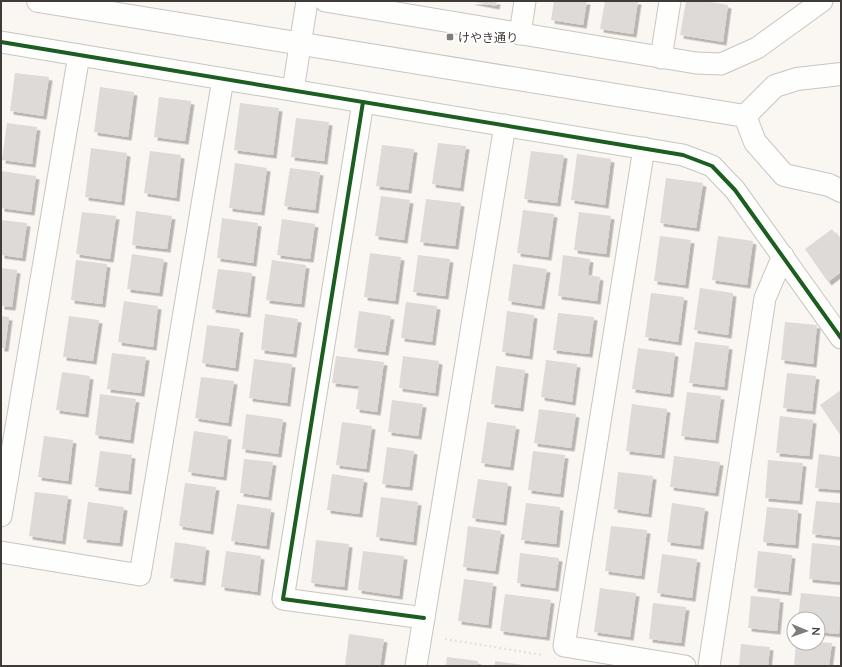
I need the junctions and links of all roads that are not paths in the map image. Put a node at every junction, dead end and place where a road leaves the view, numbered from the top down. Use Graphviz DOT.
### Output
graph roads {
  1 [pos="38,1"];
  2 [pos="307,1"];
  3 [pos="325,1"];
  4 [pos="525,1"];
  5 [pos="670,1"];
  6 [pos="822,1"];
  7 [pos="378,6"];
  8 [pos="520,34"];
  9 [pos="1,42"];
  10 [pos="300,44"];
  11 [pos="79,55"];
  12 [pos="661,58"];
  13 [pos="841,74"];
  14 [pos="223,79"];
  15 [pos="293,90"];
  16 [pos="363,102"];
  17 [pos="745,116"];
  18 [pos="506,126"];
  19 [pos="644,148"];
  20 [pos="841,191"];
  21 [pos="783,256"];
  22 [pos="841,338"];
  23 [pos="1,516"];
  24 [pos="1,552"];
  25 [pos="422,626"];
  26 [pos="416,666"];
  27 [pos="685,666"];
  28 [pos="709,666"];
  1 -- 10 [label="street"];
  2 -- 10 [label="street"];
  3 -- 7 [label="street"];
  4 -- 8 [label="street"];
  5 -- 12 [label="street"];
  6 -- 12 [label="street"];
  7 -- 8 [label="street"];
  8 -- 12 [label="street"];
  9 -- 11 [label="street"];
  10 -- 15 [label="street"];
  10 -- 17 [label="street"];
  11 -- 14 [label="street"];
  11 -- 23 [label="street"];
  13 -- 17 [label="street"];
  14 -- 15 [label="street"];
  14 -- 24 [label="street"];
  15 -- 16 [label="street"];
  16 -- 18 [label="street"];
  16 -- 25 [label="street"];
  17 -- 20 [label="street"];
  18 -- 19 [label="street"];
  18 -- 25 [label="street"];
  19 -- 21 [label="street"];
  19 -- 27 [label="street"];
  21 -- 22 [label="street"];
  21 -- 28 [label="street"];
  25 -- 26 [label="street"];
}
